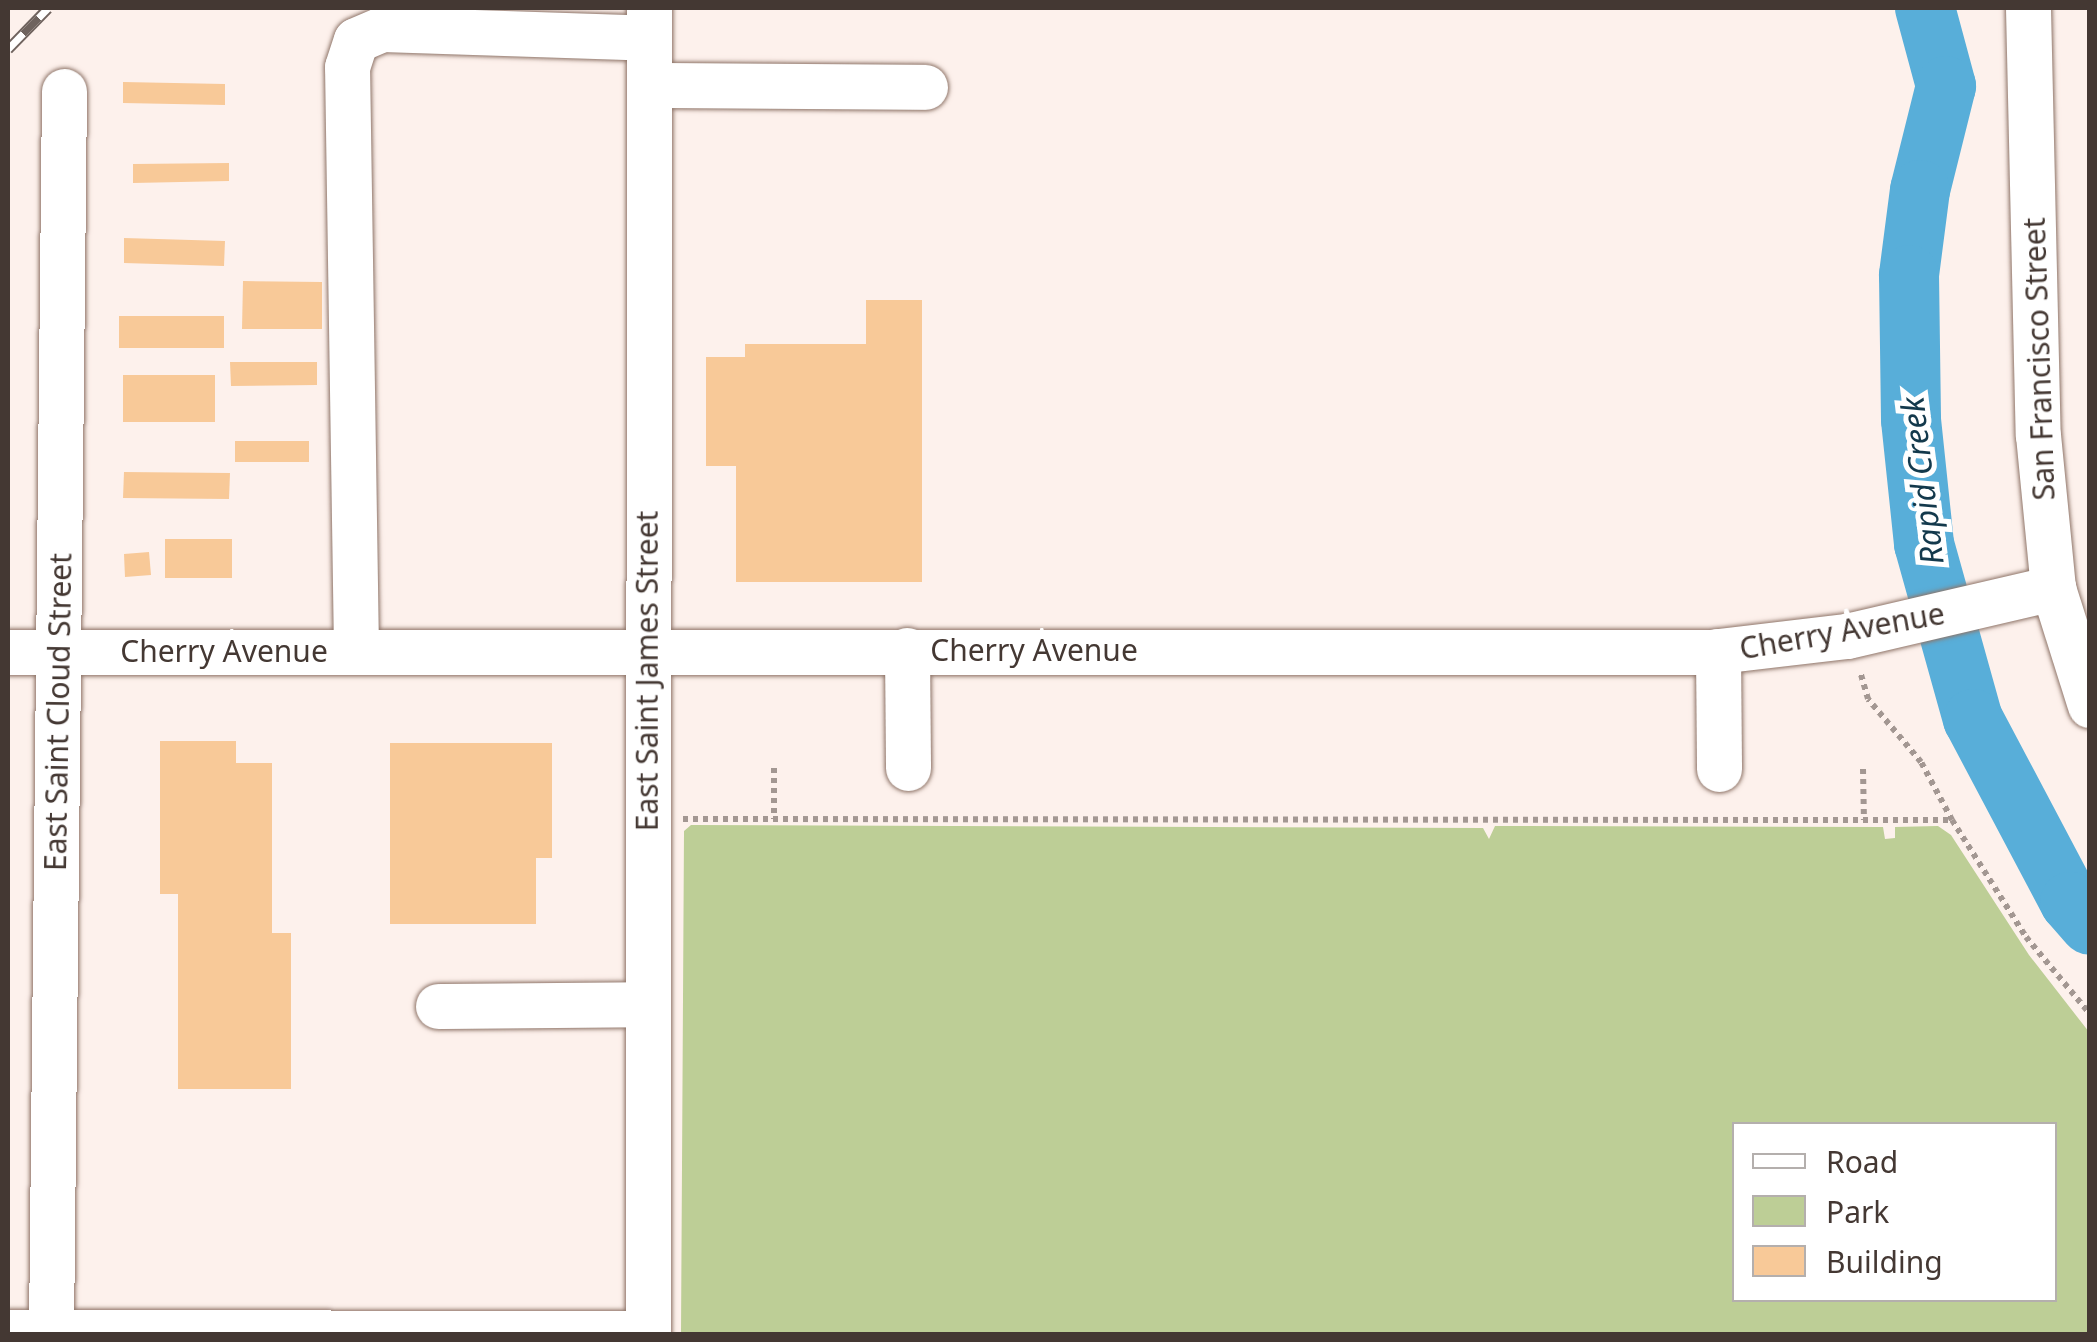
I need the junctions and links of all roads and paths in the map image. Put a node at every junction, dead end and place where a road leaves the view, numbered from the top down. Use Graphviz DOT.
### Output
graph roads {
  1 [pos="2028,8"];
  2 [pos="649,23"];
  3 [pos="650,85"];
  4 [pos="926,86"];
  5 [pos="64,92"];
  6 [pos="2053,588"];
  7 [pos="1853,649"];
  8 [pos="356,650"];
  9 [pos="646,650"];
  10 [pos="907,650"];
  11 [pos="8,652"];
  12 [pos="59,652"];
  13 [pos="1718,652"];
  14 [pos="2090,705"];
  15 [pos="774,768"];
  16 [pos="908,768"];
  17 [pos="1719,770"];
  18 [pos="1863,770"];
  19 [pos="682,819"];
  20 [pos="774,819"];
  21 [pos="1864,820"];
  22 [pos="1952,820"];
  23 [pos="646,1004"];
  24 [pos="438,1006"];
  25 [pos="2090,1014"];
  26 [pos="30,1332"];
  27 [pos="648,1334"];
  1 -- 6 [label="street, San Francisco Street"];
  2 -- 3 [label="street, East Saint James Street"];
  2 -- 8 [label="street"];
  3 -- 4 [label="street"];
  3 -- 9 [label="street, East Saint James Street"];
  5 -- 12 [label="street, East Saint Cloud Street"];
  6 -- 7 [label="street, Cherry Avenue"];
  6 -- 14 [label="street, San Francisco Street"];
  7 -- 13 [label="street, Cherry Avenue"];
  7 -- 22 [label="path"];
  8 -- 9 [label="street, Cherry Avenue"];
  8 -- 12 [label="street, Cherry Avenue"];
  9 -- 10 [label="street, Cherry Avenue"];
  9 -- 23 [label="street, East Saint James Street"];
  10 -- 13 [label="street, Cherry Avenue"];
  10 -- 16 [label="street"];
  11 -- 12 [label="street, Cherry Avenue"];
  12 -- 26 [label="street, East Saint Cloud Street"];
  13 -- 17 [label="street"];
  15 -- 20 [label="path"];
  18 -- 21 [label="path"];
  19 -- 20 [label="path"];
  20 -- 21 [label="path"];
  21 -- 22 [label="path"];
  22 -- 25 [label="path"];
  23 -- 24 [label="street"];
  23 -- 27 [label="street, East Saint James Street"];
  26 -- 27 [label="street"];
}
